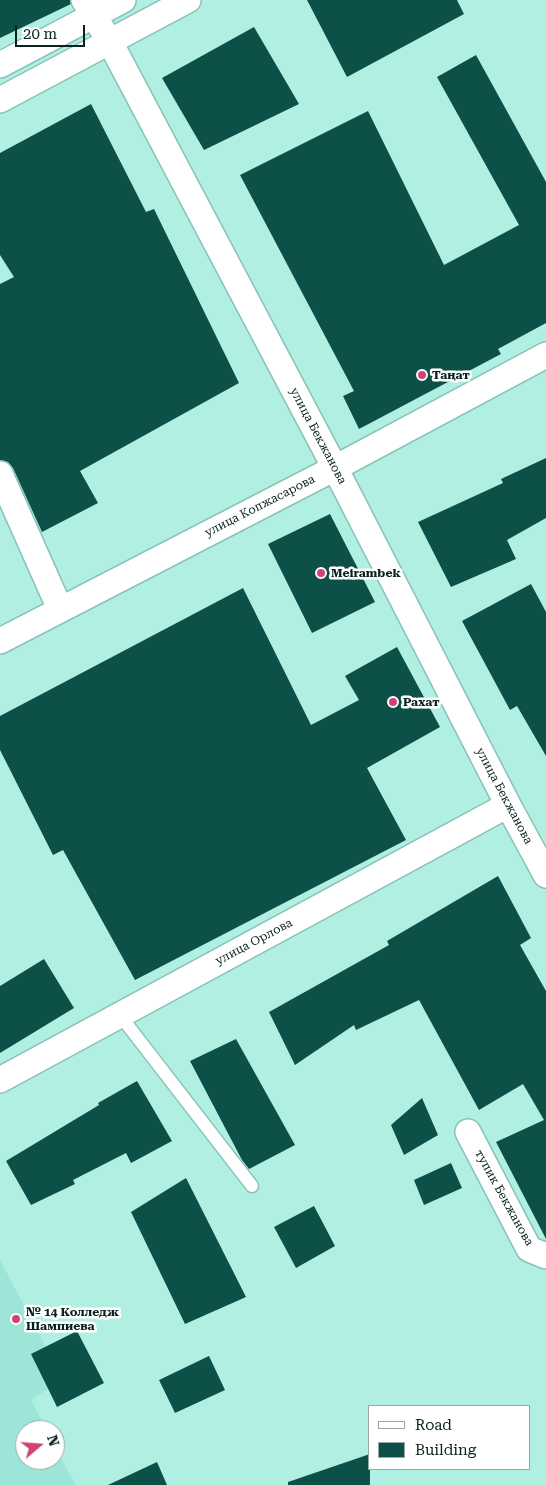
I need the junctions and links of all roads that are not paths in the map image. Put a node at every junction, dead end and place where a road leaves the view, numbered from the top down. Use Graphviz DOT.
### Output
graph roads {
  1 [pos="123,0"];
  2 [pos="188,0"];
  3 [pos="89,8"];
  4 [pos="110,42"];
  5 [pos="0,65"];
  6 [pos="0,100"];
  7 [pos="546,355"];
  8 [pos="335,468"];
  9 [pos="0,474"];
  10 [pos="60,610"];
  11 [pos="0,642"];
  12 [pos="508,805"];
  13 [pos="546,875"];
  14 [pos="120,1014"];
  15 [pos="0,1080"];
  16 [pos="468,1132"];
  17 [pos="252,1186"];
  18 [pos="546,1256"];
  1 -- 3 [label="street"];
  2 -- 4 [label="street"];
  3 -- 4 [label="street, улица Бекжанова"];
  3 -- 5 [label="street"];
  4 -- 6 [label="street"];
  4 -- 8 [label="street, улица Бекжанова"];
  7 -- 8 [label="street, улица Копжасарова"];
  8 -- 10 [label="street, улица Копжасарова"];
  8 -- 12 [label="street, улица Бекжанова"];
  9 -- 10 [label="street"];
  10 -- 11 [label="street, улица Копжасарова"];
  12 -- 13 [label="street, улица Бекжанова"];
  12 -- 14 [label="street, улица Орлова"];
  14 -- 15 [label="street, улица Орлова"];
  14 -- 17 [label="lane"];
  16 -- 18 [label="street, тупик Бекжанова"];
}
